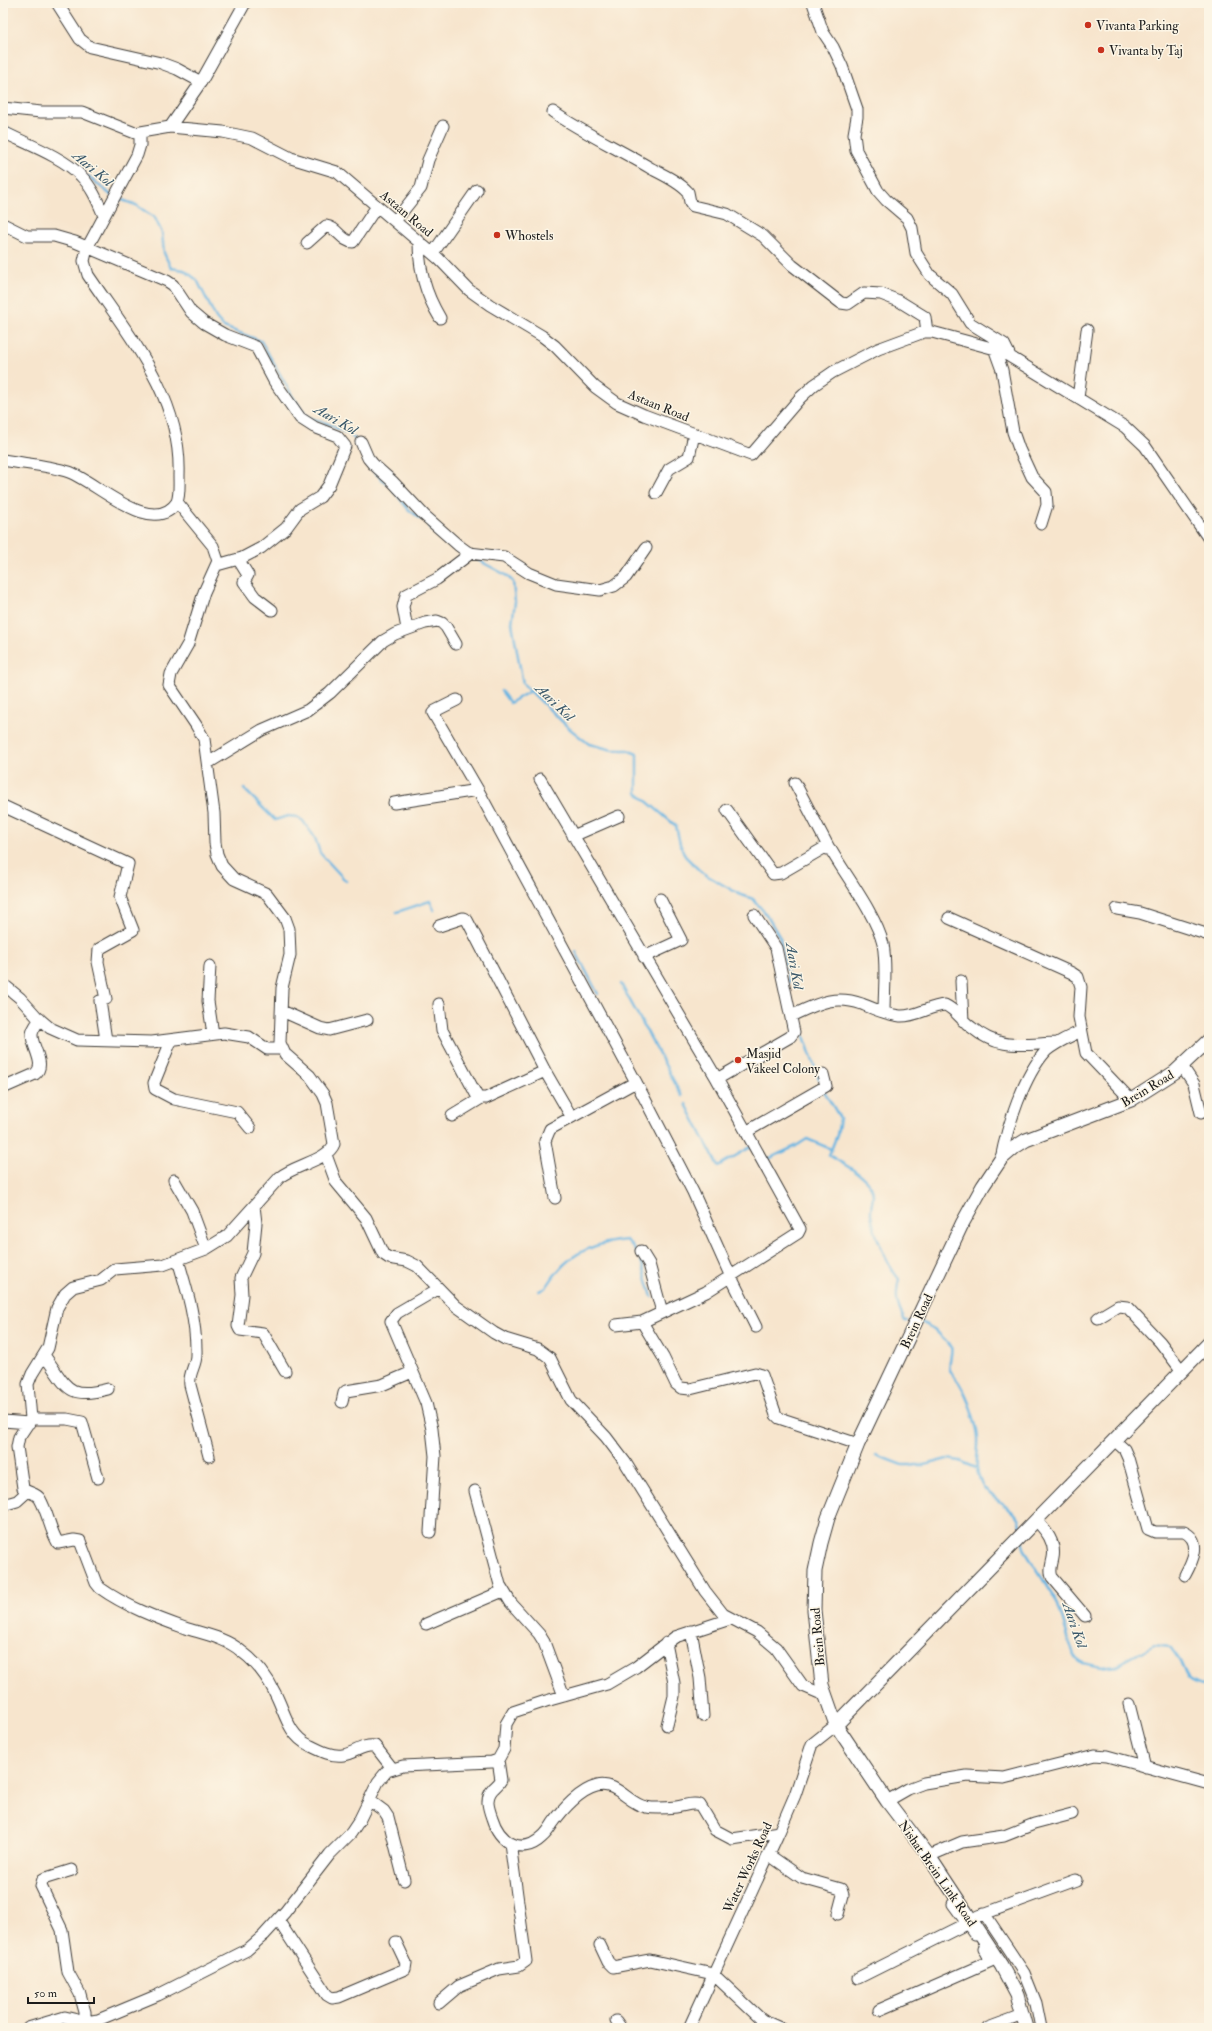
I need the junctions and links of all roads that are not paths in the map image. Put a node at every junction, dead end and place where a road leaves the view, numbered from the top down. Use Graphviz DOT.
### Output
graph roads {
  1 [pos="57,3"];
  2 [pos="245,3"];
  3 [pos="813,3"];
  4 [pos="202,82"];
  5 [pos="3,108"];
  6 [pos="553,112"];
  7 [pos="443,126"];
  8 [pos="170,127"];
  9 [pos="3,132"];
  10 [pos="140,133"];
  11 [pos="477,190"];
  12 [pos="377,206"];
  13 [pos="104,216"];
  14 [pos="395,221"];
  15 [pos="5,225"];
  16 [pos="419,241"];
  17 [pos="307,243"];
  18 [pos="88,248"];
  19 [pos="433,253"];
  20 [pos="440,318"];
  21 [pos="1087,330"];
  22 [pos="927,332"];
  23 [pos="994,348"];
  24 [pos="1009,355"];
  25 [pos="1078,398"];
  26 [pos="694,434"];
  27 [pos="361,442"];
  28 [pos="3,460"];
  29 [pos="656,493"];
  30 [pos="177,502"];
  31 [pos="1041,524"];
  32 [pos="1209,539"];
  33 [pos="646,548"];
  34 [pos="468,556"];
  35 [pos="238,559"];
  36 [pos="216,565"];
  37 [pos="272,610"];
  38 [pos="407,629"];
  39 [pos="456,644"];
  40 [pos="457,700"];
  41 [pos="208,763"];
  42 [pos="540,779"];
  43 [pos="795,783"];
  44 [pos="478,790"];
  45 [pos="394,803"];
  46 [pos="3,806"];
  47 [pos="727,810"];
  48 [pos="619,816"];
  49 [pos="573,836"];
  50 [pos="829,848"];
  51 [pos="660,899"];
  52 [pos="1117,909"];
  53 [pos="754,915"];
  54 [pos="949,918"];
  55 [pos="439,926"];
  56 [pos="1209,935"];
  57 [pos="644,957"];
  58 [pos="210,966"];
  59 [pos="961,981"];
  60 [pos="3,984"];
  61 [pos="439,1004"];
  62 [pos="282,1011"];
  63 [pos="884,1012"];
  64 [pos="795,1014"];
  65 [pos="40,1019"];
  66 [pos="367,1020"];
  67 [pos="963,1021"];
  68 [pos="1081,1031"];
  69 [pos="213,1034"];
  70 [pos="106,1040"];
  71 [pos="1209,1040"];
  72 [pos="171,1041"];
  73 [pos="1057,1043"];
  74 [pos="282,1049"];
  75 [pos="1182,1066"];
  76 [pos="545,1071"];
  77 [pos="823,1074"];
  78 [pos="717,1079"];
  79 [pos="636,1082"];
  80 [pos="3,1088"];
  81 [pos="480,1099"];
  82 [pos="1131,1100"];
  83 [pos="1201,1113"];
  84 [pos="452,1116"];
  85 [pos="571,1116"];
  86 [pos="250,1128"];
  87 [pos="746,1132"];
  88 [pos="326,1155"];
  89 [pos="1001,1159"];
  90 [pos="174,1180"];
  91 [pos="555,1198"];
  92 [pos="254,1206"];
  93 [pos="206,1249"];
  94 [pos="641,1251"];
  95 [pos="178,1260"];
  96 [pos="730,1277"];
  97 [pos="438,1289"];
  98 [pos="662,1312"];
  99 [pos="1098,1318"];
  100 [pos="642,1322"];
  101 [pos="616,1325"];
  102 [pos="756,1327"];
  103 [pos="1209,1343"];
  104 [pos="44,1355"];
  105 [pos="285,1371"];
  106 [pos="1182,1371"];
  107 [pos="412,1372"];
  108 [pos="108,1389"];
  109 [pos="342,1402"];
  110 [pos="3,1421"];
  111 [pos="30,1421"];
  112 [pos="1114,1440"];
  113 [pos="858,1444"];
  114 [pos="209,1456"];
  115 [pos="98,1478"];
  116 [pos="475,1491"];
  117 [pos="27,1492"];
  118 [pos="3,1505"];
  119 [pos="1036,1520"];
  120 [pos="430,1532"];
  121 [pos="1185,1575"];
  122 [pos="503,1591"];
  123 [pos="1085,1616"];
  124 [pos="730,1619"];
  125 [pos="426,1624"];
  126 [pos="691,1631"];
  127 [pos="666,1643"];
  128 [pos="824,1695"];
  129 [pos="564,1696"];
  130 [pos="1129,1704"];
  131 [pos="703,1716"];
  132 [pos="667,1725"];
  133 [pos="836,1725"];
  134 [pos="498,1760"];
  135 [pos="1145,1767"];
  136 [pos="392,1768"];
  137 [pos="1209,1784"];
  138 [pos="369,1800"];
  139 [pos="887,1801"];
  140 [pos="1072,1814"];
  141 [pos="779,1832"];
  142 [pos="510,1843"];
  143 [pos="769,1855"];
  144 [pos="929,1856"];
  145 [pos="72,1870"];
  146 [pos="404,1880"];
  147 [pos="1076,1880"];
  148 [pos="984,1913"];
  149 [pos="838,1914"];
  150 [pos="278,1920"];
  151 [pos="969,1922"];
  152 [pos="396,1942"];
  153 [pos="600,1945"];
  154 [pos="713,1974"];
  155 [pos="858,1978"];
  156 [pos="439,2003"];
  157 [pos="879,2010"];
  158 [pos="1023,2015"];
  159 [pos="85,2021"];
  160 [pos="28,2028"];
  161 [pos="689,2028"];
  162 [pos="780,2028"];
  163 [pos="988,2028"];
  164 [pos="1026,2028"];
  165 [pos="1041,2028"];
  1 -- 4 [label="street"];
  2 -- 4 [label="street"];
  3 -- 24 [label="street"];
  4 -- 8 [label="street"];
  5 -- 10 [label="street, Astaan Road"];
  6 -- 22 [label="street"];
  7 -- 14 [label="street"];
  8 -- 10 [label="street, Astaan Road"];
  8 -- 12 [label="street, Astaan Road"];
  9 -- 13 [label="street"];
  10 -- 13 [label="street"];
  11 -- 19 [label="street"];
  12 -- 14 [label="street, Astaan Road"];
  12 -- 17 [label="street"];
  13 -- 18 [label="street"];
  14 -- 16 [label="street, Astaan Road"];
  15 -- 18 [label="street"];
  16 -- 19 [label="street, Astaan Road"];
  16 -- 20 [label="street"];
  18 -- 30 [label="street"];
  18 -- 35 [label="street"];
  19 -- 26 [label="street, Astaan Road"];
  21 -- 25 [label="street"];
  22 -- 23 [label="street"];
  22 -- 26 [label="street, Astaan Road"];
  23 -- 24 [label="street"];
  23 -- 31 [label="street"];
  24 -- 25 [label="street"];
  25 -- 32 [label="street"];
  26 -- 29 [label="street"];
  27 -- 34 [label="street"];
  28 -- 30 [label="street"];
  30 -- 36 [label="street"];
  33 -- 34 [label="street"];
  34 -- 38 [label="street"];
  35 -- 36 [label="street"];
  35 -- 37 [label="street"];
  36 -- 41 [label="street"];
  38 -- 39 [label="street"];
  38 -- 41 [label="street"];
  40 -- 44 [label="street"];
  41 -- 62 [label="street"];
  42 -- 49 [label="street"];
  43 -- 50 [label="street"];
  44 -- 45 [label="street"];
  44 -- 79 [label="street"];
  46 -- 70 [label="street"];
  47 -- 50 [label="street"];
  48 -- 49 [label="street"];
  49 -- 57 [label="street"];
  50 -- 63 [label="street"];
  51 -- 57 [label="street"];
  52 -- 56 [label="street"];
  53 -- 64 [label="street"];
  54 -- 68 [label="street"];
  55 -- 76 [label="street"];
  57 -- 78 [label="street"];
  58 -- 69 [label="street"];
  59 -- 67 [label="street"];
  60 -- 65 [label="street"];
  61 -- 81 [label="street"];
  62 -- 66 [label="street"];
  62 -- 74 [label="street"];
  63 -- 64 [label="street"];
  63 -- 67 [label="street"];
  64 -- 78 [label="street"];
  65 -- 70 [label="street"];
  65 -- 80 [label="street"];
  67 -- 73 [label="street"];
  68 -- 73 [label="street"];
  68 -- 82 [label="street"];
  69 -- 72 [label="street"];
  69 -- 74 [label="street"];
  70 -- 72 [label="street"];
  71 -- 75 [label="street, Brein Road"];
  72 -- 86 [label="street"];
  73 -- 89 [label="street"];
  74 -- 88 [label="street"];
  75 -- 82 [label="street, Brein Road"];
  75 -- 83 [label="street"];
  76 -- 81 [label="street"];
  76 -- 85 [label="street"];
  77 -- 87 [label="street"];
  78 -- 87 [label="street"];
  79 -- 85 [label="street"];
  79 -- 96 [label="street"];
  81 -- 84 [label="street"];
  82 -- 89 [label="street, Brein Road"];
  85 -- 91 [label="street"];
  87 -- 96 [label="street"];
  88 -- 92 [label="street"];
  88 -- 97 [label="street"];
  89 -- 113 [label="street, Brein Road"];
  90 -- 93 [label="street"];
  92 -- 93 [label="street"];
  92 -- 105 [label="street"];
  93 -- 95 [label="street"];
  94 -- 98 [label="street"];
  95 -- 104 [label="street"];
  95 -- 114 [label="street"];
  96 -- 98 [label="street"];
  96 -- 102 [label="street"];
  97 -- 107 [label="street"];
  97 -- 124 [label="street"];
  98 -- 100 [label="street"];
  99 -- 106 [label="street"];
  100 -- 101 [label="street"];
  100 -- 113 [label="street"];
  103 -- 106 [label="street"];
  104 -- 108 [label="street"];
  104 -- 111 [label="street"];
  106 -- 112 [label="street"];
  107 -- 109 [label="street"];
  107 -- 120 [label="street"];
  110 -- 111 [label="street"];
  111 -- 115 [label="street"];
  111 -- 117 [label="street"];
  112 -- 119 [label="street"];
  112 -- 121 [label="street"];
  113 -- 128 [label="street, Brein Road"];
  116 -- 122 [label="street"];
  117 -- 118 [label="street"];
  117 -- 136 [label="street"];
  119 -- 123 [label="street"];
  119 -- 133 [label="street"];
  122 -- 125 [label="street"];
  122 -- 129 [label="street"];
  124 -- 126 [label="street"];
  124 -- 128 [label="street"];
  126 -- 127 [label="street"];
  126 -- 131 [label="street"];
  127 -- 129 [label="street"];
  127 -- 132 [label="street"];
  128 -- 133 [label="street, Brein Road"];
  129 -- 134 [label="street"];
  130 -- 135 [label="street"];
  133 -- 139 [label="street, Nishat Brein Link Road"];
  133 -- 141 [label="street, Water Works Road"];
  134 -- 136 [label="street"];
  134 -- 142 [label="street"];
  135 -- 137 [label="street"];
  135 -- 139 [label="street"];
  136 -- 138 [label="street"];
  138 -- 146 [label="street"];
  138 -- 150 [label="street"];
  139 -- 144 [label="street, Nishat Brein Link Road"];
  140 -- 144 [label="street"];
  141 -- 142 [label="street"];
  141 -- 143 [label="street, Water Works Road"];
  142 -- 156 [label="street"];
  143 -- 149 [label="street"];
  143 -- 154 [label="street, Water Works Road"];
  144 -- 151 [label="street, Nishat Brein Link Road"];
  145 -- 159 [label="street"];
  147 -- 148 [label="street"];
  148 -- 151 [label="street"];
  148 -- 165 [label="street"];
  150 -- 152 [label="street"];
  150 -- 159 [label="street"];
  151 -- 155 [label="street"];
  151 -- 157 [label="street"];
  151 -- 158 [label="street, Nishat Brein Link Road"];
  153 -- 154 [label="street"];
  154 -- 161 [label="street, Water Works Road"];
  154 -- 162 [label="street"];
  158 -- 163 [label="street"];
  158 -- 164 [label="street, Nishat Brein Link Road"];
  159 -- 160 [label="street"];
}
